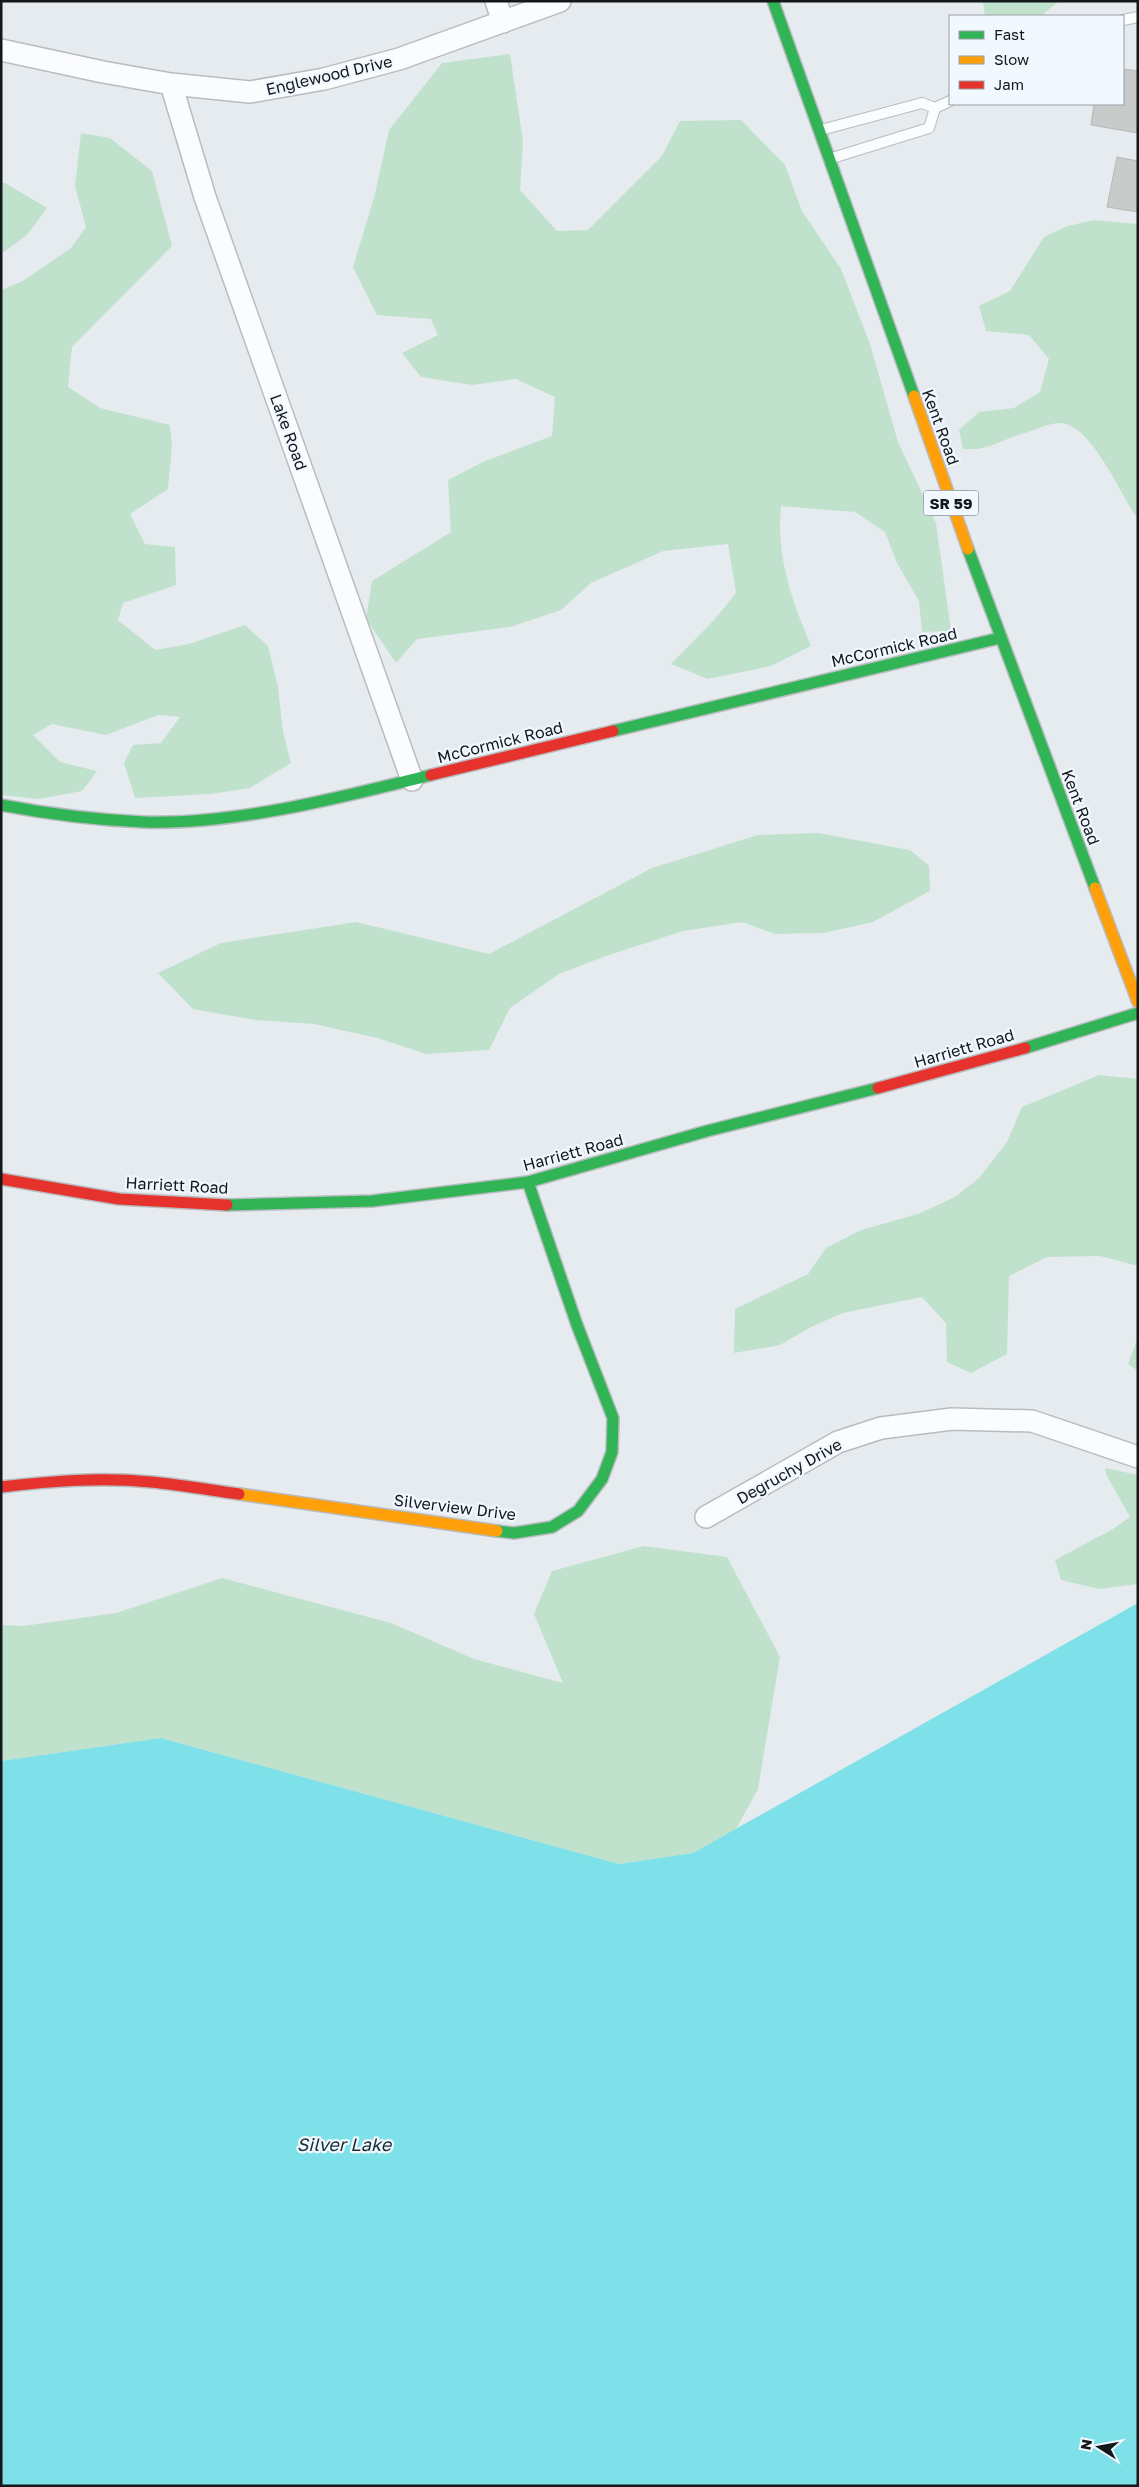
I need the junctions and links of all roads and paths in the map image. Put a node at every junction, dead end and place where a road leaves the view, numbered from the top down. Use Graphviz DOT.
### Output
graph roads {
  1 [pos="496,1"];
  2 [pos="560,1"];
  3 [pos="773,1"];
  4 [pos="1138,17"];
  5 [pos="1124,20"];
  6 [pos="503,22"];
  7 [pos="1,50"];
  8 [pos="171,84"];
  9 [pos="949,101"];
  10 [pos="935,108"];
  11 [pos="818,130"];
  12 [pos="828,159"];
  13 [pos="1000,638"];
  14 [pos="412,780"];
  15 [pos="1,805"];
  16 [pos="1138,1002"];
  17 [pos="1138,1012"];
  18 [pos="1,1179"];
  19 [pos="528,1182"];
  20 [pos="1138,1457"];
  21 [pos="1,1486"];
  22 [pos="706,1517"];
  1 -- 6 [label="street"];
  2 -- 6 [label="street, Englewood Drive"];
  3 -- 11 [label="street, Kent Road / SR 59"];
  4 -- 5 [label="lane"];
  6 -- 8 [label="street, Englewood Drive"];
  7 -- 8 [label="street, Englewood Drive"];
  8 -- 14 [label="street, Lake Road"];
  9 -- 10 [label="lane"];
  10 -- 11 [label="lane"];
  10 -- 12 [label="lane"];
  11 -- 12 [label="street, Kent Road / SR 59"];
  12 -- 13 [label="street, Kent Road / SR 59"];
  13 -- 14 [label="street, McCormick Road"];
  13 -- 16 [label="street, Kent Road / SR 59"];
  14 -- 15 [label="street, McCormick Road"];
  17 -- 19 [label="street, Harriett Road"];
  18 -- 19 [label="street, Harriett Road"];
  19 -- 21 [label="street, Silverview Drive"];
  20 -- 22 [label="street, Degruchy Drive"];
}
